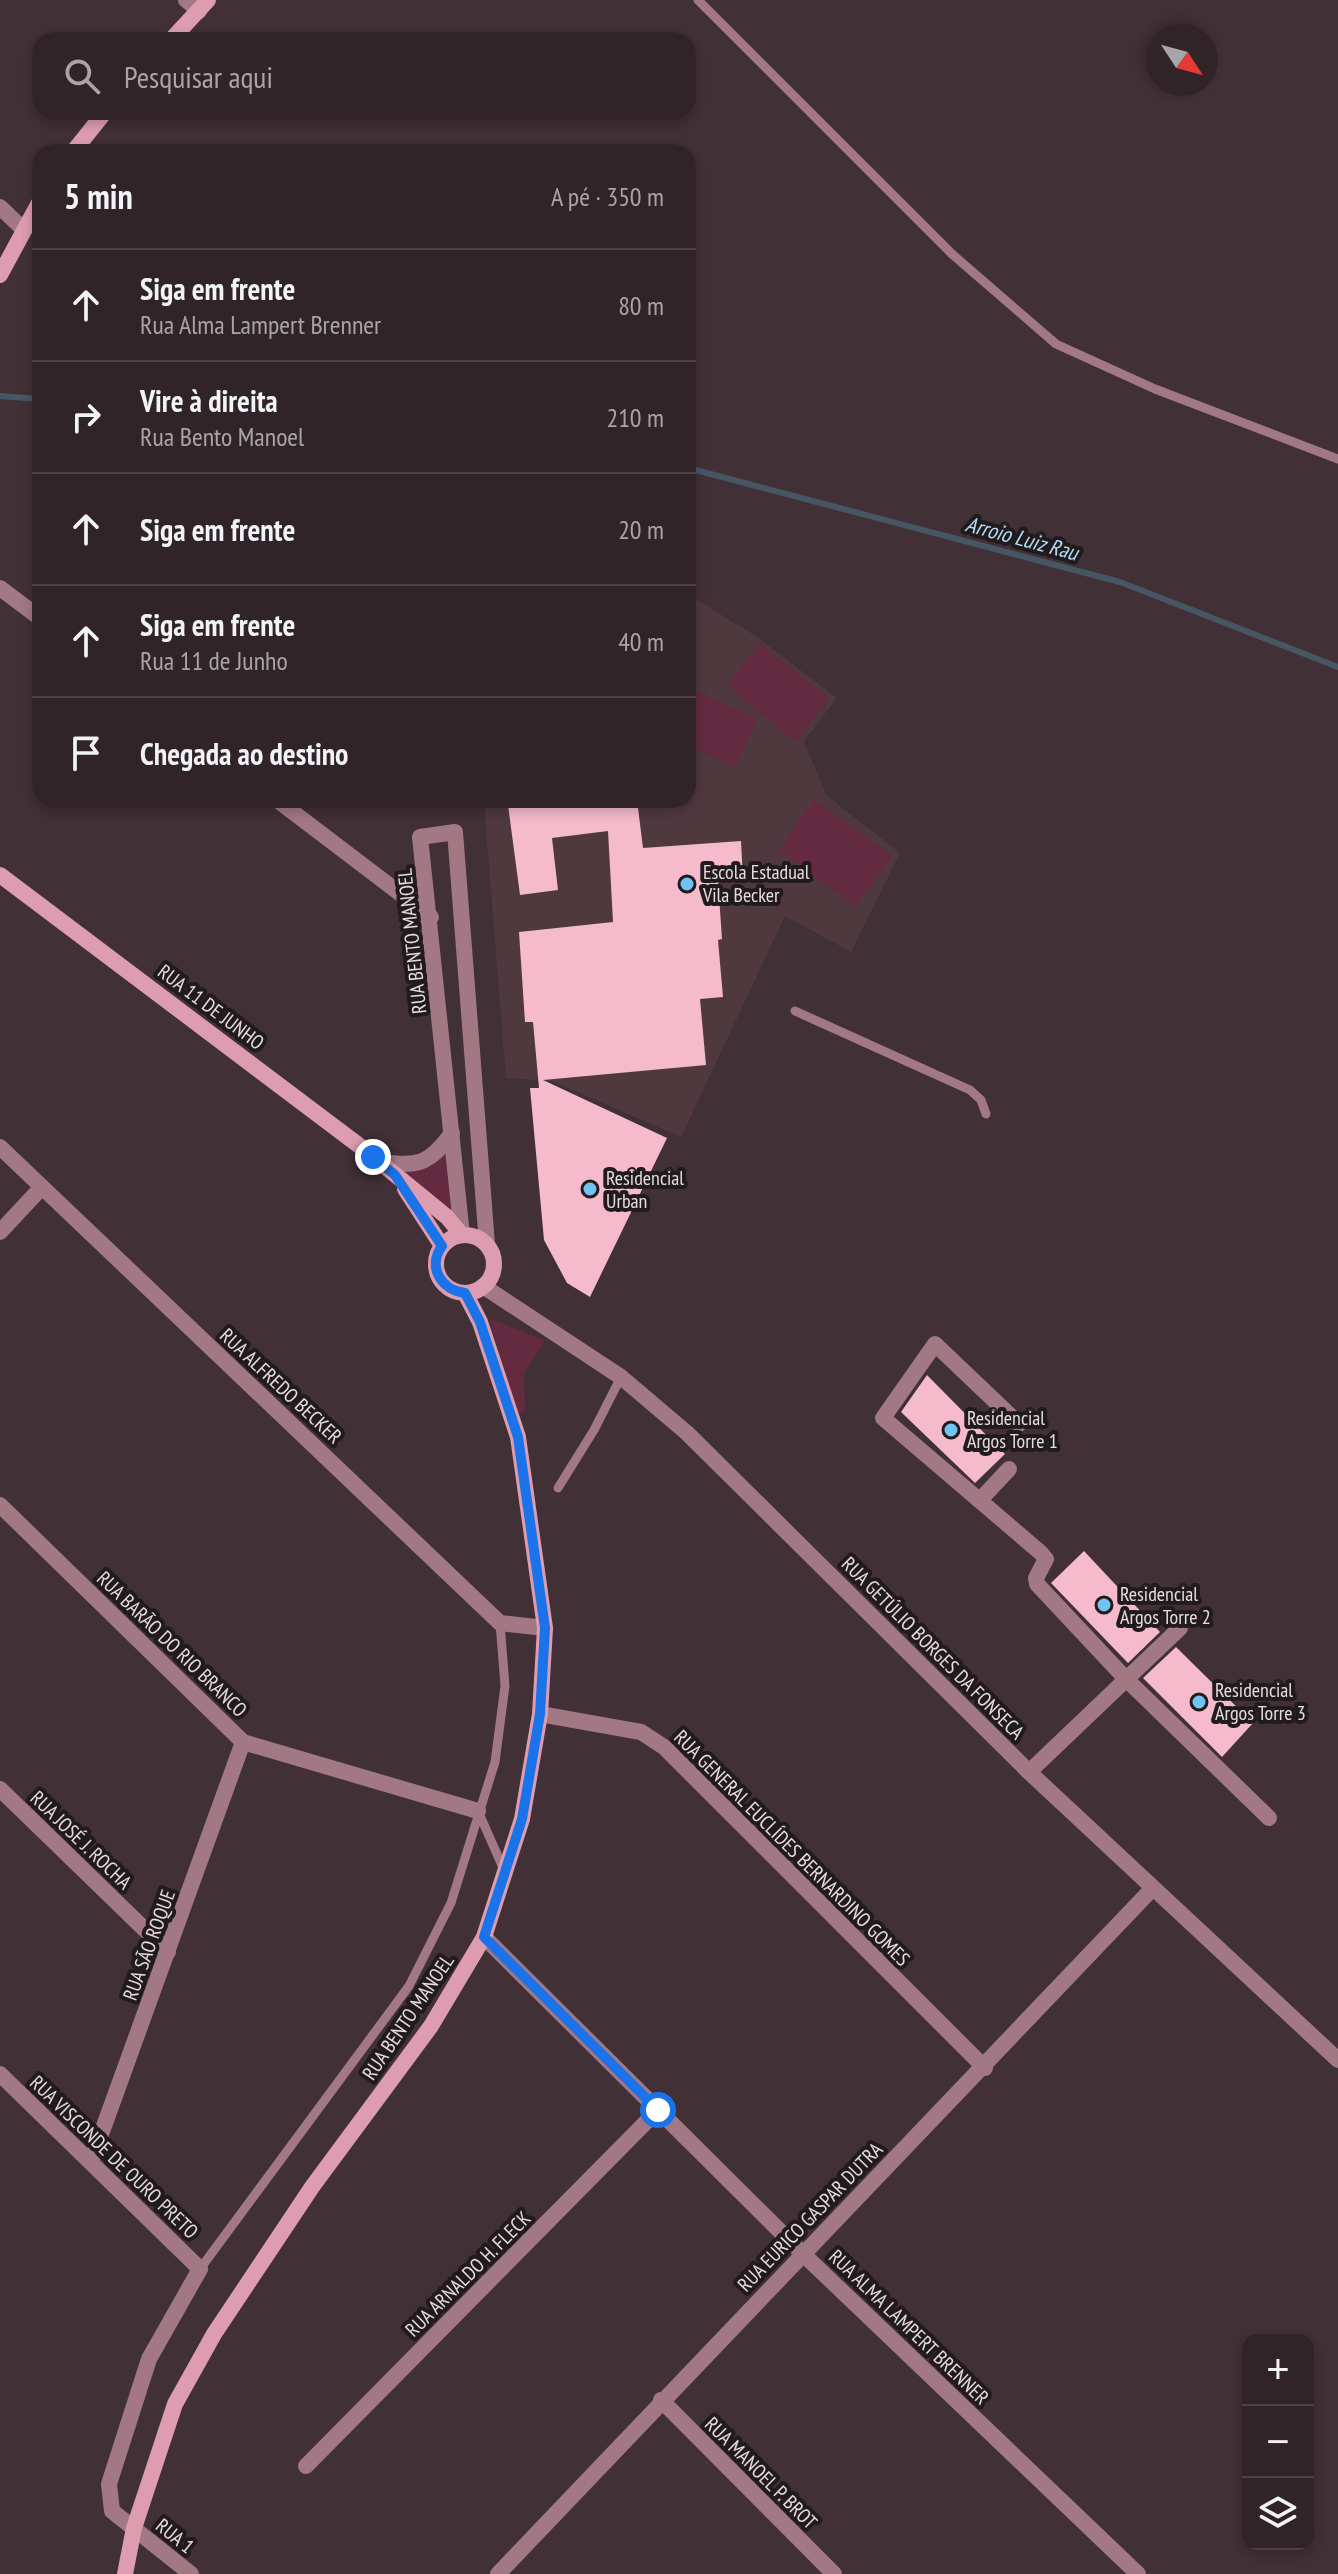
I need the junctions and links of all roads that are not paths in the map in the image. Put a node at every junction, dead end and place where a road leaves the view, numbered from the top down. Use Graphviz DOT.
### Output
graph roads {
  1 [pos="698,0"];
  2 [pos="198,4"];
  3 [pos="177,32"];
  4 [pos="99,120"];
  5 [pos="79,144"];
  6 [pos="0,207"];
  7 [pos="32,214"];
  8 [pos="23,229"];
  9 [pos="4,256"];
  10 [pos="0,275"];
  11 [pos="1338,459"];
  12 [pos="0,588"];
  13 [pos="32,612"];
  14 [pos="288,808"];
  15 [pos="0,875"];
  16 [pos="431,917"];
  17 [pos="795,1011"];
  18 [pos="986,1114"];
  19 [pos="452,1133"];
  20 [pos="0,1147"];
  21 [pos="379,1162"];
  22 [pos="395,1175"];
  23 [pos="42,1187"];
  24 [pos="0,1232"];
  25 [pos="462,1235"];
  26 [pos="487,1244"];
  27 [pos="442,1246"];
  28 [pos="483,1286"];
  29 [pos="465,1293"];
  30 [pos="621,1377"];
  31 [pos="1019,1424"];
  32 [pos="1009,1469"];
  33 [pos="558,1488"];
  34 [pos="980,1500"];
  35 [pos="0,1505"];
  36 [pos="500,1623"];
  37 [pos="545,1628"];
  38 [pos="1180,1628"];
  39 [pos="1126,1679"];
  40 [pos="540,1714"];
  41 [pos="243,1742"];
  42 [pos="1029,1772"];
  43 [pos="0,1789"];
  44 [pos="478,1811"];
  45 [pos="1269,1818"];
  46 [pos="505,1872"];
  47 [pos="1152,1889"];
  48 [pos="484,1937"];
  49 [pos="168,1952"];
  50 [pos="1338,2060"];
  51 [pos="985,2068"];
  52 [pos="0,2074"];
  53 [pos="658,2110"];
  54 [pos="91,2162"];
  55 [pos="802,2253"];
  56 [pos="200,2269"];
  57 [pos="661,2400"];
  58 [pos="306,2466"];
  59 [pos="134,2528"];
  60 [pos="125,2574"];
  61 [pos="191,2574"];
  62 [pos="499,2574"];
  63 [pos="834,2574"];
  64 [pos="1138,2574"];
  1 -- 11 [label="lane"];
  2 -- 3 [label="main road"];
  4 -- 5 [label="main road"];
  6 -- 8 [label="street"];
  7 -- 8 [label="main road"];
  8 -- 9 [label="main road"];
  9 -- 10 [label="main road"];
  12 -- 13 [label="street"];
  14 -- 16 [label="street"];
  15 -- 21 [label="main road, RUA 11 DE JUNHO"];
  16 -- 19 [label="street, RUA BENTO MANOEL"];
  16 -- 26 [label="street, RUA BENTO MANOEL"];
  17 -- 18 [label="lane"];
  19 -- 21 [label="street"];
  19 -- 25 [label="street, RUA BENTO MANOEL"];
  20 -- 23 [label="street, RUA ALFREDO BECKER"];
  21 -- 22 [label="main road, RUA 11 DE JUNHO"];
  22 -- 25 [label="main road, RUA 11 DE JUNHO"];
  22 -- 27 [label="main road, RUA 11 DE JUNHO"];
  23 -- 24 [label="street"];
  23 -- 36 [label="street, RUA ALFREDO BECKER"];
  25 -- 26 [label="main road"];
  25 -- 27 [label="main road"];
  26 -- 28 [label="main road"];
  27 -- 29 [label="main road"];
  28 -- 29 [label="main road"];
  28 -- 30 [label="street, RUA GETÚLIO BORGES DA FONSECA"];
  29 -- 37 [label="main road, RUA BENTO MANOEL"];
  30 -- 33 [label="lane"];
  30 -- 42 [label="street, RUA GETÚLIO BORGES DA FONSECA"];
  31 -- 34 [label="street"];
  32 -- 34 [label="street"];
  34 -- 39 [label="street"];
  35 -- 41 [label="street, RUA BARÃO DO RIO BRANCO"];
  36 -- 37 [label="street"];
  36 -- 44 [label="lane"];
  37 -- 40 [label="main road, RUA BENTO MANOEL"];
  38 -- 39 [label="street"];
  39 -- 42 [label="street"];
  39 -- 45 [label="street"];
  40 -- 46 [label="main road, RUA BENTO MANOEL"];
  40 -- 51 [label="street, RUA GENERAL EUCLÍDES BERNARDINO GOMES"];
  41 -- 44 [label="street, RUA BARÃO DO RIO BRANCO"];
  41 -- 49 [label="street, RUA SÃO ROQUE"];
  42 -- 47 [label="street, RUA GETÚLIO BORGES DA FONSECA"];
  43 -- 49 [label="street, RUA JOSÉ J. ROCHA"];
  44 -- 46 [label="lane"];
  44 -- 56 [label="lane"];
  46 -- 48 [label="main road, RUA BENTO MANOEL"];
  47 -- 50 [label="street, RUA GETÚLIO BORGES DA FONSECA"];
  47 -- 51 [label="street, RUA EURICO GASPAR DUTRA"];
  48 -- 53 [label="street, RUA ALMA LAMPERT BRENNER"];
  48 -- 59 [label="main road, RUA BENTO MANOEL"];
  49 -- 54 [label="street, RUA SÃO ROQUE"];
  51 -- 55 [label="street, RUA EURICO GASPAR DUTRA"];
  52 -- 54 [label="street, RUA VISCONDE DE OURO PRETO"];
  53 -- 55 [label="street, RUA ALMA LAMPERT BRENNER"];
  53 -- 58 [label="street, RUA ARNALDO H. FLECK"];
  54 -- 56 [label="street, RUA VISCONDE DE OURO PRETO"];
  55 -- 57 [label="street, RUA EURICO GASPAR DUTRA"];
  55 -- 64 [label="street, RUA ALMA LAMPERT BRENNER"];
  56 -- 59 [label="street, RUA 1"];
  57 -- 62 [label="street, RUA EURICO GASPAR DUTRA"];
  57 -- 63 [label="street, RUA MANOEL P. BROT"];
  59 -- 60 [label="main road, RUA BENTO MANOEL"];
  59 -- 61 [label="street, RUA 1"];
}
